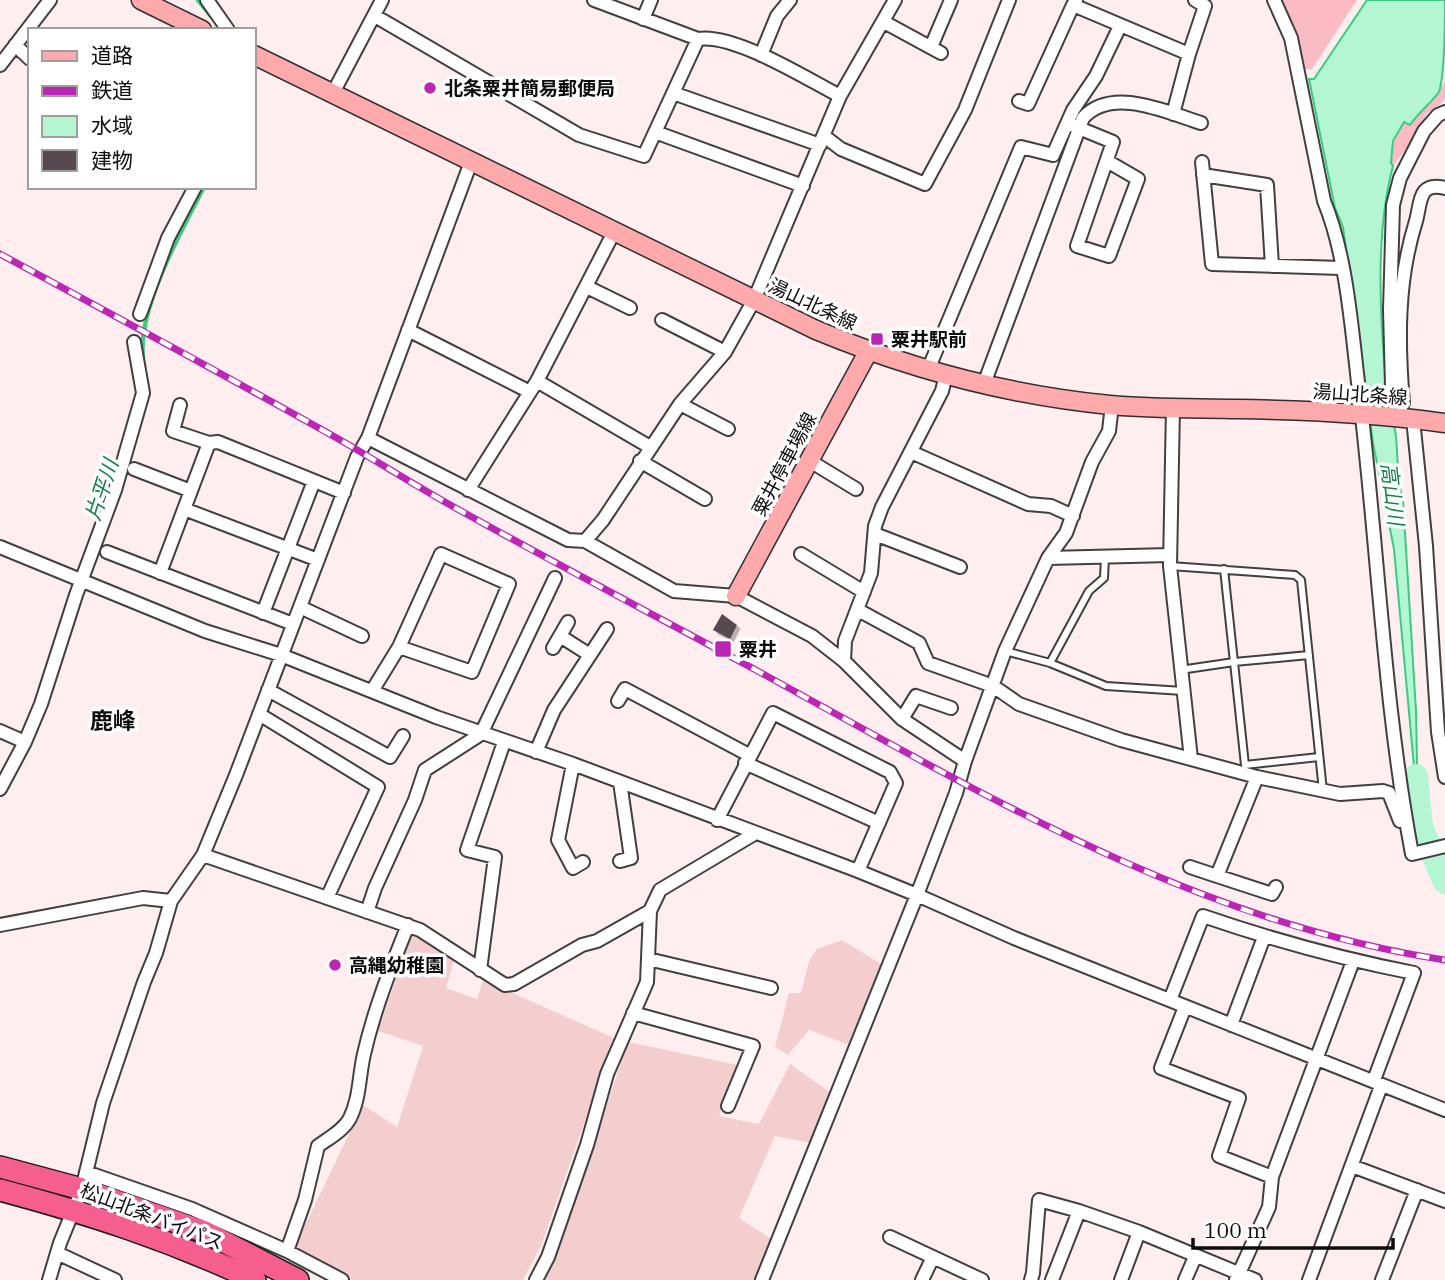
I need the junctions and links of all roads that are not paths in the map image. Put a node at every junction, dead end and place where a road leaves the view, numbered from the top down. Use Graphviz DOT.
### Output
graph roads {
  1 [pos="50,0"];
  2 [pos="141,0"];
  3 [pos="207,0"];
  4 [pos="594,0"];
  5 [pos="651,0"];
  6 [pos="790,0"];
  7 [pos="895,0"];
  8 [pos="951,0"];
  9 [pos="1009,0"];
  10 [pos="1195,0"];
  11 [pos="1274,0"];
  12 [pos="1075,3"];
  13 [pos="377,5"];
  14 [pos="643,19"];
  15 [pos="884,22"];
  16 [pos="1120,26"];
  17 [pos="28,28"];
  18 [pos="28,28"];
  19 [pos="198,28"];
  20 [pos="227,28"];
  21 [pos="698,39"];
  22 [pos="15,45"];
  23 [pos="1189,54"];
  24 [pos="761,55"];
  25 [pos="256,56"];
  26 [pos="28,57"];
  27 [pos="0,65"];
  28 [pos="333,93"];
  29 [pos="673,93"];
  30 [pos="840,96"];
  31 [pos="1018,102"];
  32 [pos="1445,112"];
  33 [pos="1172,114"];
  34 [pos="1201,123"];
  35 [pos="1073,126"];
  36 [pos="655,132"];
  37 [pos="822,141"];
  38 [pos="1107,161"];
  39 [pos="471,162"];
  40 [pos="803,186"];
  41 [pos="1445,188"];
  42 [pos="194,189"];
  43 [pos="614,232"];
  44 [pos="1272,266"];
  45 [pos="1341,268"];
  46 [pos="587,287"];
  47 [pos="754,300"];
  48 [pos="630,307"];
  49 [pos="140,314"];
  50 [pos="662,320"];
  51 [pos="408,330"];
  52 [pos="134,342"];
  53 [pos="725,352"];
  54 [pos="868,352"];
  55 [pos="928,370"];
  56 [pos="946,375"];
  57 [pos="984,384"];
  58 [pos="534,386"];
  59 [pos="680,404"];
  60 [pos="180,405"];
  61 [pos="1112,405"];
  62 [pos="1173,407"];
  63 [pos="1365,413"];
  64 [pos="1405,418"];
  65 [pos="1445,423"];
  66 [pos="728,429"];
  67 [pos="368,438"];
  68 [pos="209,443"];
  69 [pos="650,447"];
  70 [pos="911,452"];
  71 [pos="640,461"];
  72 [pos="810,461"];
  73 [pos="134,469"];
  74 [pos="314,481"];
  75 [pos="856,489"];
  76 [pos="468,490"];
  77 [pos="191,491"];
  78 [pos="344,493"];
  79 [pos="705,499"];
  80 [pos="184,509"];
  81 [pos="1073,516"];
  82 [pos="874,534"];
  83 [pos="585,541"];
  84 [pos="0,547"];
  85 [pos="288,548"];
  86 [pos="107,552"];
  87 [pos="801,554"];
  88 [pos="1105,557"];
  89 [pos="1048,558"];
  90 [pos="318,560"];
  91 [pos="1170,561"];
  92 [pos="960,567"];
  93 [pos="1224,569"];
  94 [pos="160,573"];
  95 [pos="555,578"];
  96 [pos="85,581"];
  97 [pos="864,592"];
  98 [pos="736,596"];
  99 [pos="300,607"];
  100 [pos="858,610"];
  101 [pos="263,612"];
  102 [pos="568,622"];
  103 [pos="293,624"];
  104 [pos="607,629"];
  105 [pos="362,636"];
  106 [pos="560,636"];
  107 [pos="399,647"];
  108 [pos="553,648"];
  109 [pos="1005,650"];
  110 [pos="281,655"];
  111 [pos="590,655"];
  112 [pos="1309,655"];
  113 [pos="844,661"];
  114 [pos="1234,662"];
  115 [pos="1051,663"];
  116 [pos="1180,670"];
  117 [pos="993,686"];
  118 [pos="268,690"];
  119 [pos="372,691"];
  120 [pos="1183,691"];
  121 [pos="618,701"];
  122 [pos="951,708"];
  123 [pos="259,714"];
  124 [pos="902,719"];
  125 [pos="0,731"];
  126 [pos="481,734"];
  127 [pos="403,736"];
  128 [pos="25,742"];
  129 [pos="504,742"];
  130 [pos="536,752"];
  131 [pos="1319,757"];
  132 [pos="747,759"];
  133 [pos="1191,759"];
  134 [pos="965,761"];
  135 [pos="573,764"];
  136 [pos="1445,776"];
  137 [pos="1257,777"];
  138 [pos="620,782"];
  139 [pos="0,789"];
  140 [pos="1323,791"];
  141 [pos="717,820"];
  142 [pos="879,823"];
  143 [pos="754,834"];
  144 [pos="1445,846"];
  145 [pos="1416,853"];
  146 [pos="204,855"];
  147 [pos="620,861"];
  148 [pos="583,862"];
  149 [pos="1190,867"];
  150 [pos="858,872"];
  151 [pos="1217,876"];
  152 [pos="1276,887"];
  153 [pos="917,895"];
  154 [pos="327,898"];
  155 [pos="172,901"];
  156 [pos="650,911"];
  157 [pos="367,912"];
  158 [pos="0,925"];
  159 [pos="408,925"];
  160 [pos="1264,937"];
  161 [pos="648,959"];
  162 [pos="1353,961"];
  163 [pos="480,970"];
  164 [pos="771,988"];
  165 [pos="1170,1000"];
  166 [pos="1185,1007"];
  167 [pos="633,1013"];
  168 [pos="1231,1025"];
  169 [pos="1316,1058"];
  170 [pos="1377,1083"];
  171 [pos="728,1106"];
  172 [pos="1445,1110"];
  173 [pos="1352,1166"];
  174 [pos="0,1167"];
  175 [pos="1272,1177"];
  176 [pos="84,1180"];
  177 [pos="0,1189"];
  178 [pos="1417,1190"];
  179 [pos="1445,1201"];
  180 [pos="74,1209"];
  181 [pos="1079,1211"];
  182 [pos="1139,1232"];
  183 [pos="890,1237"];
  184 [pos="287,1251"];
  185 [pos="57,1253"];
  186 [pos="1195,1256"];
  187 [pos="933,1257"];
  188 [pos="1238,1277"];
  189 [pos="49,1280"];
  190 [pos="115,1280"];
  191 [pos="255,1280"];
  192 [pos="298,1280"];
  193 [pos="342,1280"];
  194 [pos="536,1280"];
  195 [pos="762,1280"];
  196 [pos="922,1280"];
  197 [pos="982,1280"];
  198 [pos="1031,1280"];
  199 [pos="1052,1280"];
  200 [pos="1121,1280"];
  201 [pos="1185,1280"];
  202 [pos="1255,1280"];
  203 [pos="1309,1280"];
  204 [pos="1382,1280"];
  1 -- 17 [label="street"];
  2 -- 19 [label="main road"];
  3 -- 20 [label="street"];
  4 -- 14 [label="street"];
  5 -- 14 [label="street"];
  6 -- 24 [label="street"];
  7 -- 15 [label="street"];
  8 -- 15 [label="street"];
  9 -- 37 [label="street"];
  10 -- 23 [label="street"];
  11 -- 45 [label="street"];
  12 -- 16 [label="street"];
  12 -- 31 [label="street"];
  13 -- 28 [label="street"];
  13 -- 36 [label="street"];
  14 -- 21 [label="street"];
  15 -- 30 [label="street"];
  16 -- 23 [label="street"];
  16 -- 35 [label="street"];
  18 -- 22 [label="street"];
  21 -- 24 [label="street"];
  21 -- 29 [label="street"];
  22 -- 26 [label="street"];
  22 -- 27 [label="street"];
  23 -- 33 [label="street"];
  24 -- 30 [label="street"];
  25 -- 28 [label="main road, 湯山北条線"];
  28 -- 39 [label="main road, 湯山北条線"];
  29 -- 36 [label="street"];
  29 -- 37 [label="street"];
  30 -- 37 [label="street"];
  32 -- 64 [label="street"];
  33 -- 34 [label="street"];
  33 -- 35 [label="street"];
  35 -- 38 [label="street"];
  35 -- 55 [label="street"];
  35 -- 57 [label="street"];
  36 -- 40 [label="street"];
  37 -- 40 [label="street"];
  38 -- 38 [label="street"];
  39 -- 43 [label="main road, 湯山北条線"];
  39 -- 51 [label="street"];
  40 -- 47 [label="street"];
  41 -- 64 [label="street"];
  42 -- 49 [label="street"];
  43 -- 46 [label="street"];
  43 -- 47 [label="main road, 湯山北条線"];
  44 -- 44 [label="street"];
  44 -- 45 [label="street"];
  45 -- 63 [label="street"];
  46 -- 48 [label="street"];
  46 -- 58 [label="street"];
  47 -- 53 [label="street"];
  47 -- 54 [label="main road, 湯山北条線"];
  50 -- 53 [label="street"];
  51 -- 58 [label="street"];
  51 -- 67 [label="street"];
  52 -- 96 [label="street"];
  53 -- 59 [label="street"];
  54 -- 55 [label="main road, 湯山北条線"];
  54 -- 72 [label="main road, 粟井停車場線"];
  55 -- 56 [label="main road, 湯山北条線"];
  56 -- 57 [label="main road, 湯山北条線"];
  56 -- 70 [label="street"];
  57 -- 61 [label="main road, 湯山北条線"];
  58 -- 69 [label="street"];
  58 -- 76 [label="street"];
  59 -- 66 [label="street"];
  59 -- 69 [label="street"];
  60 -- 68 [label="street"];
  61 -- 62 [label="main road, 湯山北条線"];
  61 -- 81 [label="street"];
  62 -- 63 [label="main road, 湯山北条線"];
  62 -- 91 [label="street"];
  63 -- 64 [label="main road, 湯山北条線"];
  63 -- 145 [label="street"];
  64 -- 65 [label="main road, 湯山北条線"];
  64 -- 136 [label="street"];
  67 -- 76 [label="street"];
  67 -- 78 [label="street"];
  68 -- 74 [label="street"];
  68 -- 77 [label="street"];
  69 -- 71 [label="street"];
  70 -- 81 [label="street"];
  70 -- 82 [label="street"];
  71 -- 79 [label="street"];
  71 -- 83 [label="street"];
  72 -- 75 [label="street"];
  72 -- 98 [label="main road, 粟井停車場線"];
  73 -- 77 [label="street"];
  74 -- 78 [label="street"];
  74 -- 85 [label="street"];
  76 -- 83 [label="street"];
  77 -- 80 [label="street"];
  78 -- 90 [label="street"];
  80 -- 85 [label="street"];
  80 -- 94 [label="street"];
  81 -- 89 [label="street"];
  82 -- 92 [label="street"];
  82 -- 97 [label="street"];
  83 -- 98 [label="street"];
  84 -- 96 [label="street"];
  85 -- 90 [label="street"];
  85 -- 101 [label="street"];
  86 -- 94 [label="street"];
  87 -- 97 [label="street"];
  88 -- 89 [label="street"];
  88 -- 91 [label="street"];
  88 -- 115 [label="lane"];
  89 -- 109 [label="street"];
  90 -- 99 [label="street"];
  91 -- 93 [label="lane"];
  91 -- 116 [label="street"];
  93 -- 112 [label="lane"];
  93 -- 114 [label="lane"];
  94 -- 101 [label="street"];
  95 -- 126 [label="street"];
  96 -- 110 [label="street"];
  96 -- 128 [label="street"];
  97 -- 100 [label="street"];
  98 -- 113 [label="street"];
  99 -- 103 [label="street"];
  99 -- 105 [label="street"];
  100 -- 113 [label="street"];
  100 -- 117 [label="street"];
  101 -- 103 [label="street"];
  102 -- 106 [label="street"];
  103 -- 110 [label="street"];
  104 -- 111 [label="street"];
  106 -- 108 [label="street"];
  106 -- 111 [label="street"];
  107 -- 107 [label="street"];
  107 -- 119 [label="street"];
  109 -- 115 [label="lane"];
  109 -- 117 [label="street"];
  110 -- 118 [label="street"];
  110 -- 119 [label="street"];
  111 -- 130 [label="street"];
  112 -- 114 [label="lane"];
  112 -- 131 [label="lane"];
  113 -- 124 [label="street"];
  114 -- 116 [label="lane"];
  114 -- 131 [label="lane"];
  115 -- 120 [label="lane"];
  116 -- 120 [label="street"];
  117 -- 133 [label="street"];
  117 -- 134 [label="street"];
  118 -- 123 [label="street"];
  118 -- 127 [label="street"];
  119 -- 126 [label="street"];
  120 -- 133 [label="street"];
  121 -- 132 [label="street"];
  122 -- 124 [label="street"];
  123 -- 146 [label="street"];
  123 -- 154 [label="street"];
  124 -- 134 [label="street"];
  125 -- 128 [label="street"];
  126 -- 129 [label="street"];
  126 -- 157 [label="street"];
  128 -- 139 [label="street"];
  129 -- 130 [label="street"];
  129 -- 163 [label="street"];
  130 -- 135 [label="street"];
  131 -- 140 [label="lane"];
  132 -- 141 [label="street"];
  132 -- 142 [label="street"];
  132 -- 142 [label="street"];
  133 -- 137 [label="street"];
  134 -- 153 [label="street"];
  135 -- 138 [label="street"];
  135 -- 148 [label="street"];
  137 -- 140 [label="street"];
  137 -- 151 [label="street"];
  138 -- 141 [label="street"];
  138 -- 147 [label="street"];
  140 -- 145 [label="street"];
  141 -- 143 [label="street"];
  142 -- 150 [label="street"];
  143 -- 150 [label="street"];
  143 -- 156 [label="street"];
  144 -- 145 [label="street"];
  146 -- 154 [label="street"];
  146 -- 155 [label="street"];
  149 -- 151 [label="street"];
  150 -- 153 [label="street"];
  151 -- 152 [label="street"];
  153 -- 165 [label="street"];
  153 -- 195 [label="street"];
  154 -- 157 [label="street"];
  155 -- 158 [label="street"];
  155 -- 176 [label="street"];
  156 -- 161 [label="street"];
  156 -- 163 [label="street"];
  157 -- 159 [label="street"];
  159 -- 163 [label="street"];
  159 -- 184 [label="street"];
  160 -- 162 [label="street"];
  160 -- 165 [label="street"];
  160 -- 168 [label="street"];
  161 -- 164 [label="street"];
  161 -- 167 [label="street"];
  162 -- 169 [label="street"];
  162 -- 170 [label="street"];
  165 -- 166 [label="street"];
  166 -- 168 [label="street"];
  166 -- 175 [label="street"];
  167 -- 171 [label="street"];
  167 -- 194 [label="street"];
  168 -- 169 [label="street"];
  169 -- 170 [label="street"];
  169 -- 175 [label="street"];
  170 -- 172 [label="street"];
  170 -- 173 [label="street"];
  173 -- 178 [label="street"];
  173 -- 203 [label="street"];
  174 -- 176 [label="highway, 松山北条バイパス"];
  175 -- 188 [label="street"];
  176 -- 180 [label="street"];
  176 -- 184 [label="street"];
  176 -- 192 [label="highway, 松山北条バイパス"];
  177 -- 180 [label="highway, 松山北条バイパス"];
  178 -- 179 [label="street"];
  178 -- 204 [label="street"];
  180 -- 185 [label="street"];
  180 -- 191 [label="highway, 松山北条バイパス"];
  181 -- 182 [label="street"];
  181 -- 198 [label="street"];
  181 -- 199 [label="street"];
  182 -- 186 [label="street"];
  182 -- 200 [label="street"];
  183 -- 187 [label="street"];
  184 -- 193 [label="street"];
  185 -- 189 [label="street"];
  185 -- 190 [label="street"];
  186 -- 188 [label="street"];
  186 -- 201 [label="street"];
  187 -- 196 [label="street"];
  187 -- 197 [label="street"];
  188 -- 202 [label="street"];
}
